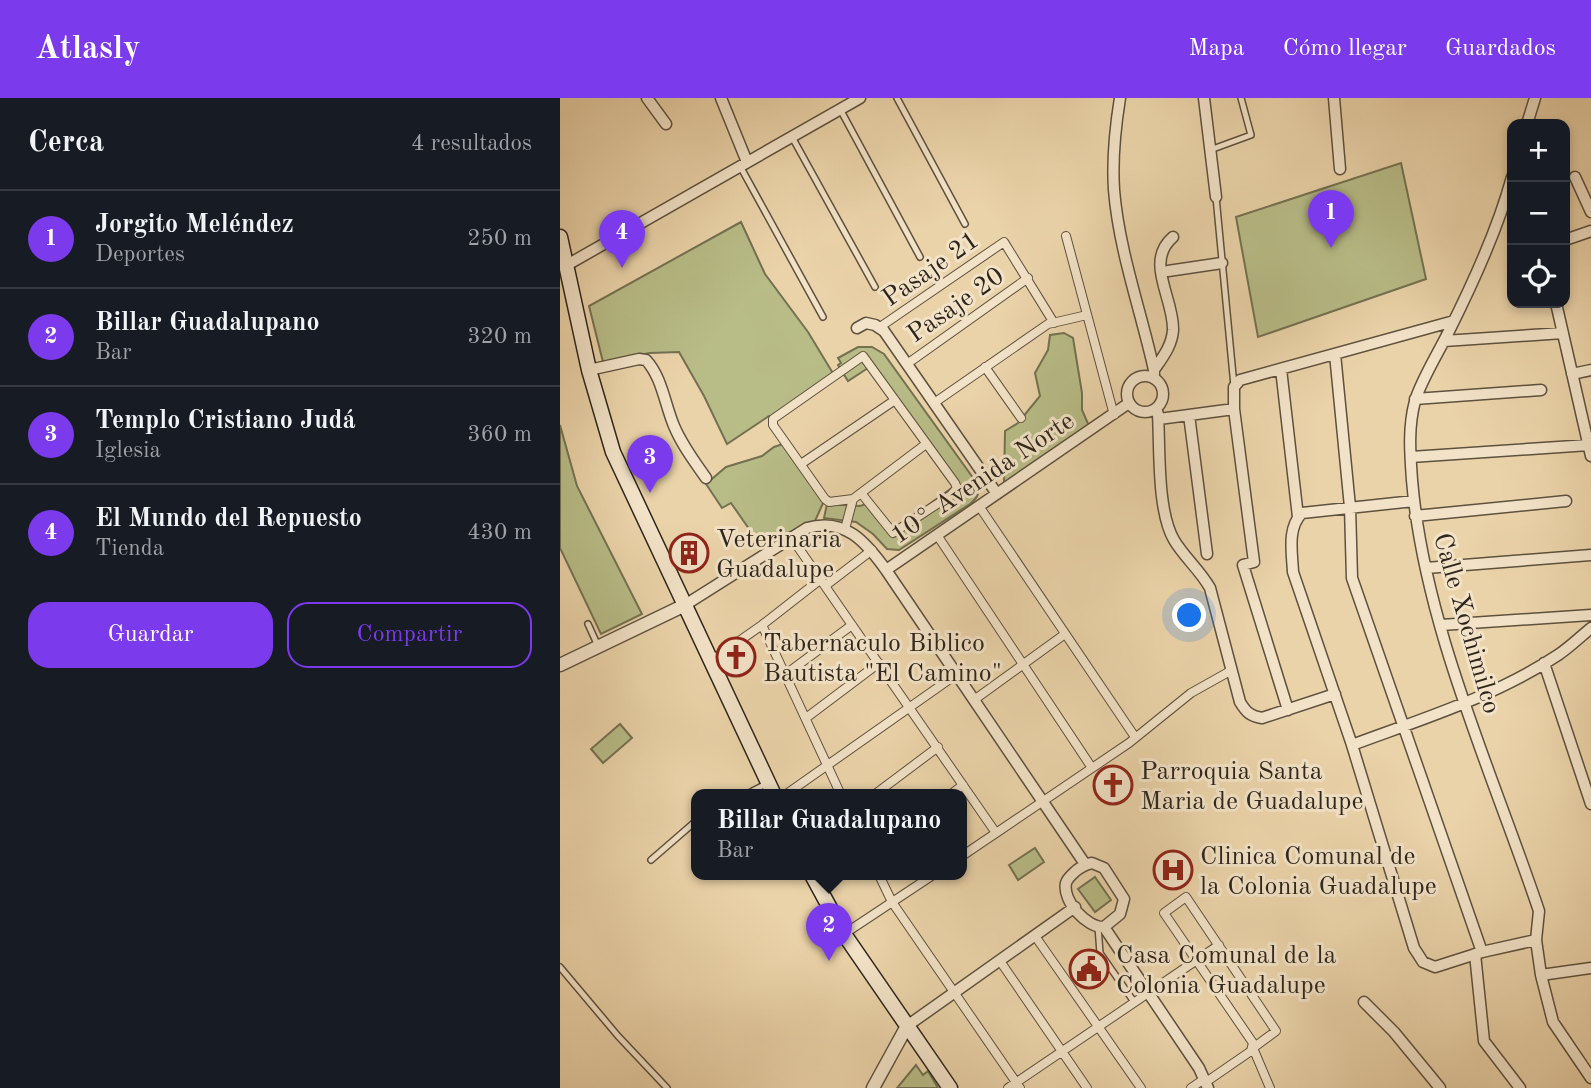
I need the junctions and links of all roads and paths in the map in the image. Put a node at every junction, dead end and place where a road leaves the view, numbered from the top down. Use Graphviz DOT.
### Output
graph roads {
  1 [pos="647,98"];
  2 [pos="722,98"];
  3 [pos="860,98"];
  4 [pos="897,98"];
  5 [pos="1120,98"];
  6 [pos="1204,98"];
  7 [pos="1241,98"];
  8 [pos="1334,98"];
  9 [pos="1535,98"];
  10 [pos="840,109"];
  11 [pos="1529,119"];
  12 [pos="666,124"];
  13 [pos="792,137"];
  14 [pos="1210,150"];
  15 [pos="744,164"];
  16 [pos="1340,169"];
  17 [pos="1575,177"];
  18 [pos="1216,197"];
  19 [pos="1507,201"];
  20 [pos="1591,212"];
  21 [pos="965,225"];
  22 [pos="1591,231"];
  23 [pos="1066,236"];
  24 [pos="560,237"];
  25 [pos="1173,237"];
  26 [pos="1570,238"];
  27 [pos="920,257"];
  28 [pos="1222,262"];
  29 [pos="567,265"];
  30 [pos="1168,271"];
  31 [pos="1028,278"];
  32 [pos="875,287"];
  33 [pos="1557,308"];
  34 [pos="1087,315"];
  35 [pos="823,317"];
  36 [pos="1454,321"];
  37 [pos="1054,323"];
  38 [pos="880,327"];
  39 [pos="858,328"];
  40 [pos="1563,333"];
  41 [pos="1444,341"];
  42 [pos="1335,354"];
  43 [pos="908,364"];
  44 [pos="985,368"];
  45 [pos="1280,369"];
  46 [pos="589,370"];
  47 [pos="1591,370"];
  48 [pos="1154,374"];
  49 [pos="1572,374"];
  50 [pos="1234,387"];
  51 [pos="1541,390"];
  52 [pos="1415,399"];
  53 [pos="895,400"];
  54 [pos="934,403"];
  55 [pos="1129,403"];
  56 [pos="1234,409"];
  57 [pos="1157,414"];
  58 [pos="1114,415"];
  59 [pos="1189,415"];
  60 [pos="1021,418"];
  61 [pos="926,444"];
  62 [pos="1590,450"];
  63 [pos="1410,457"];
  64 [pos="801,464"];
  65 [pos="706,478"];
  66 [pos="861,493"];
  67 [pos="997,494"];
  68 [pos="853,499"];
  69 [pos="1414,501"];
  70 [pos="1566,502"];
  71 [pos="979,506"];
  72 [pos="1350,507"];
  73 [pos="1415,516"];
  74 [pos="1298,517"];
  75 [pos="845,529"];
  76 [pos="937,535"];
  77 [pos="791,537"];
  78 [pos="872,550"];
  79 [pos="1207,554"];
  80 [pos="1591,555"];
  81 [pos="1426,568"];
  82 [pos="886,569"];
  83 [pos="823,582"];
  84 [pos="685,605"];
  85 [pos="1591,615"];
  86 [pos="588,624"];
  87 [pos="762,625"];
  88 [pos="852,625"];
  89 [pos="1441,625"];
  90 [pos="1590,632"];
  91 [pos="1065,634"];
  92 [pos="598,646"];
  93 [pos="712,660"];
  94 [pos="879,663"];
  95 [pos="1544,663"];
  96 [pos="1024,664"];
  97 [pos="560,665"];
  98 [pos="1232,670"];
  99 [pos="786,674"];
  100 [pos="957,674"];
  101 [pos="1335,694"];
  102 [pos="974,700"];
  103 [pos="1465,703"];
  104 [pos="910,707"];
  105 [pos="1288,709"];
  106 [pos="806,718"];
  107 [pos="1403,726"];
  108 [pos="1135,737"];
  109 [pos="1352,745"];
  110 [pos="937,747"];
  111 [pos="827,765"];
  112 [pos="1092,768"];
  113 [pos="964,785"];
  114 [pos="771,789"];
  115 [pos="793,789"];
  116 [pos="838,789"];
  117 [pos="882,789"];
  118 [pos="958,789"];
  119 [pos="967,789"];
  120 [pos="967,790"];
  121 [pos="1043,802"];
  122 [pos="1591,804"];
  123 [pos="691,825"];
  124 [pos="996,833"];
  125 [pos="967,853"];
  126 [pos="651,860"];
  127 [pos="1085,864"];
  128 [pos="815,880"];
  129 [pos="881,880"];
  130 [pos="925,880"];
  131 [pos="892,902"];
  132 [pos="1075,908"];
  133 [pos="1101,927"];
  134 [pos="844,934"];
  135 [pos="1035,936"];
  136 [pos="1536,940"];
  137 [pos="1219,945"];
  138 [pos="1478,953"];
  139 [pos="1197,960"];
  140 [pos="1000,961"];
  141 [pos="560,967"];
  142 [pos="1591,968"];
  143 [pos="1542,975"];
  144 [pos="1148,992"];
  145 [pos="954,993"];
  146 [pos="1132,999"];
  147 [pos="1364,1002"];
  148 [pos="907,1026"];
  149 [pos="1098,1026"];
  150 [pos="1253,1048"];
  151 [pos="1062,1051"];
  152 [pos="1591,1078"];
  153 [pos="1206,1083"];
  154 [pos="1015,1086"];
  155 [pos="667,1088"];
  156 [pos="873,1088"];
  157 [pos="950,1088"];
  158 [pos="1087,1088"];
  159 [pos="1141,1088"];
  160 [pos="1191,1088"];
  161 [pos="1270,1088"];
  162 [pos="1440,1088"];
  163 [pos="1520,1088"];
  1 -- 12 [label="street"];
  2 -- 15 [label="street"];
  3 -- 10 [label="street"];
  4 -- 21 [label="lane"];
  5 -- 48 [label="street"];
  6 -- 14 [label="street"];
  7 -- 14 [label="lane"];
  8 -- 16 [label="street"];
  9 -- 11 [label="street"];
  10 -- 13 [label="street"];
  10 -- 27 [label="lane"];
  13 -- 15 [label="street"];
  13 -- 32 [label="lane"];
  14 -- 18 [label="street"];
  15 -- 29 [label="street"];
  15 -- 35 [label="lane"];
  17 -- 20 [label="street"];
  18 -- 28 [label="lane"];
  19 -- 36 [label="street, Calle Xochimilco"];
  22 -- 26 [label="street"];
  23 -- 34 [label="street"];
  24 -- 29 [label="main road"];
  25 -- 48 [label="street"];
  28 -- 30 [label="street"];
  28 -- 50 [label="lane"];
  29 -- 46 [label="main road"];
  31 -- 37 [label="street"];
  31 -- 38 [label="street, Pasaje 21"];
  31 -- 43 [label="street, Pasaje 20"];
  33 -- 40 [label="street"];
  34 -- 37 [label="street"];
  34 -- 58 [label="street"];
  36 -- 41 [label="street, Calle Xochimilco"];
  36 -- 42 [label="street"];
  37 -- 44 [label="street"];
  38 -- 39 [label="street"];
  38 -- 43 [label="street"];
  40 -- 41 [label="street"];
  40 -- 49 [label="street"];
  41 -- 52 [label="street, Calle Xochimilco"];
  42 -- 45 [label="street"];
  42 -- 72 [label="street"];
  43 -- 54 [label="street"];
  44 -- 54 [label="street"];
  44 -- 60 [label="street"];
  45 -- 50 [label="street"];
  45 -- 74 [label="street"];
  46 -- 65 [label="street"];
  46 -- 84 [label="main road"];
  47 -- 49 [label="street"];
  48 -- 55 [label="street"];
  48 -- 57 [label="street"];
  49 -- 62 [label="street"];
  50 -- 56 [label="street"];
  51 -- 52 [label="street"];
  52 -- 63 [label="street, Calle Xochimilco"];
  53 -- 61 [label="street"];
  53 -- 64 [label="street"];
  53 -- 64 [label="street"];
  54 -- 67 [label="street"];
  55 -- 57 [label="street"];
  55 -- 58 [label="street, 10° Avenida Norte"];
  56 -- 59 [label="street"];
  56 -- 105 [label="street"];
  57 -- 59 [label="street"];
  57 -- 98 [label="street"];
  58 -- 67 [label="street, 10° Avenida Norte"];
  59 -- 79 [label="street"];
  61 -- 66 [label="street"];
  61 -- 66 [label="street"];
  62 -- 63 [label="street"];
  63 -- 69 [label="street, Calle Xochimilco"];
  64 -- 68 [label="street"];
  66 -- 68 [label="street"];
  67 -- 71 [label="street, 10° Avenida Norte"];
  68 -- 75 [label="street"];
  69 -- 72 [label="street"];
  69 -- 73 [label="street, Calle Xochimilco"];
  70 -- 73 [label="street"];
  71 -- 76 [label="street, 10° Avenida Norte"];
  71 -- 91 [label="street"];
  72 -- 74 [label="street"];
  72 -- 107 [label="street"];
  73 -- 81 [label="street, Calle Xochimilco"];
  74 -- 101 [label="street"];
  75 -- 77 [label="street"];
  75 -- 78 [label="street, 10° Avenida Norte"];
  76 -- 82 [label="street, 10° Avenida Norte"];
  76 -- 96 [label="street"];
  77 -- 83 [label="street"];
  77 -- 84 [label="street"];
  78 -- 82 [label="street, 10° Avenida Norte"];
  78 -- 83 [label="street"];
  80 -- 81 [label="street"];
  81 -- 89 [label="street, Calle Xochimilco"];
  82 -- 100 [label="street"];
  83 -- 87 [label="street"];
  83 -- 88 [label="street"];
  84 -- 92 [label="street"];
  84 -- 93 [label="main road"];
  85 -- 89 [label="street"];
  86 -- 92 [label="lane"];
  87 -- 93 [label="street"];
  87 -- 99 [label="street"];
  88 -- 94 [label="street"];
  88 -- 99 [label="street"];
  89 -- 103 [label="street, Calle Xochimilco"];
  90 -- 95 [label="street"];
  91 -- 96 [label="street"];
  91 -- 108 [label="street"];
  92 -- 97 [label="street"];
  93 -- 114 [label="main road"];
  94 -- 104 [label="street"];
  94 -- 106 [label="street"];
  95 -- 103 [label="street"];
  95 -- 122 [label="street"];
  96 -- 102 [label="street"];
  96 -- 112 [label="street"];
  98 -- 105 [label="street"];
  98 -- 108 [label="street"];
  99 -- 106 [label="street"];
  100 -- 102 [label="street"];
  100 -- 104 [label="street"];
  101 -- 105 [label="street"];
  101 -- 109 [label="street"];
  102 -- 121 [label="street"];
  103 -- 107 [label="street"];
  103 -- 136 [label="street, Calle Xochimilco"];
  104 -- 110 [label="street"];
  104 -- 111 [label="street"];
  106 -- 111 [label="street"];
  107 -- 109 [label="street"];
  107 -- 138 [label="street"];
  108 -- 112 [label="street"];
  109 -- 138 [label="street"];
  110 -- 113 [label="street"];
  110 -- 117 [label="street"];
  111 -- 115 [label="street"];
  111 -- 116 [label="street"];
  112 -- 121 [label="street"];
  113 -- 118 [label="street"];
  113 -- 119 [label="street"];
  120 -- 124 [label="street"];
  121 -- 124 [label="street"];
  121 -- 127 [label="street"];
  123 -- 126 [label="lane"];
  124 -- 125 [label="street"];
  127 -- 132 [label="street"];
  127 -- 133 [label="street"];
  128 -- 134 [label="main road"];
  129 -- 131 [label="street"];
  130 -- 131 [label="street"];
  131 -- 134 [label="street"];
  131 -- 145 [label="street"];
  132 -- 133 [label="street"];
  132 -- 135 [label="street"];
  133 -- 144 [label="street"];
  133 -- 146 [label="lane"];
  134 -- 148 [label="main road"];
  135 -- 140 [label="street"];
  135 -- 149 [label="street"];
  136 -- 138 [label="street"];
  136 -- 143 [label="street, Calle Xochimilco"];
  137 -- 139 [label="street"];
  137 -- 139 [label="street"];
  137 -- 150 [label="street"];
  138 -- 163 [label="street"];
  139 -- 144 [label="street"];
  139 -- 150 [label="street"];
  140 -- 145 [label="street"];
  140 -- 151 [label="street"];
  141 -- 155 [label="lane"];
  142 -- 143 [label="street"];
  143 -- 152 [label="street, Calle Xochimilco"];
  144 -- 149 [label="street"];
  144 -- 153 [label="street"];
  145 -- 148 [label="street"];
  145 -- 154 [label="street"];
  147 -- 162 [label="street"];
  148 -- 156 [label="street"];
  148 -- 157 [label="main road"];
  149 -- 151 [label="street"];
  149 -- 159 [label="street"];
  150 -- 153 [label="street"];
  150 -- 161 [label="street"];
  151 -- 154 [label="street"];
  151 -- 158 [label="street"];
  153 -- 160 [label="street"];
}
